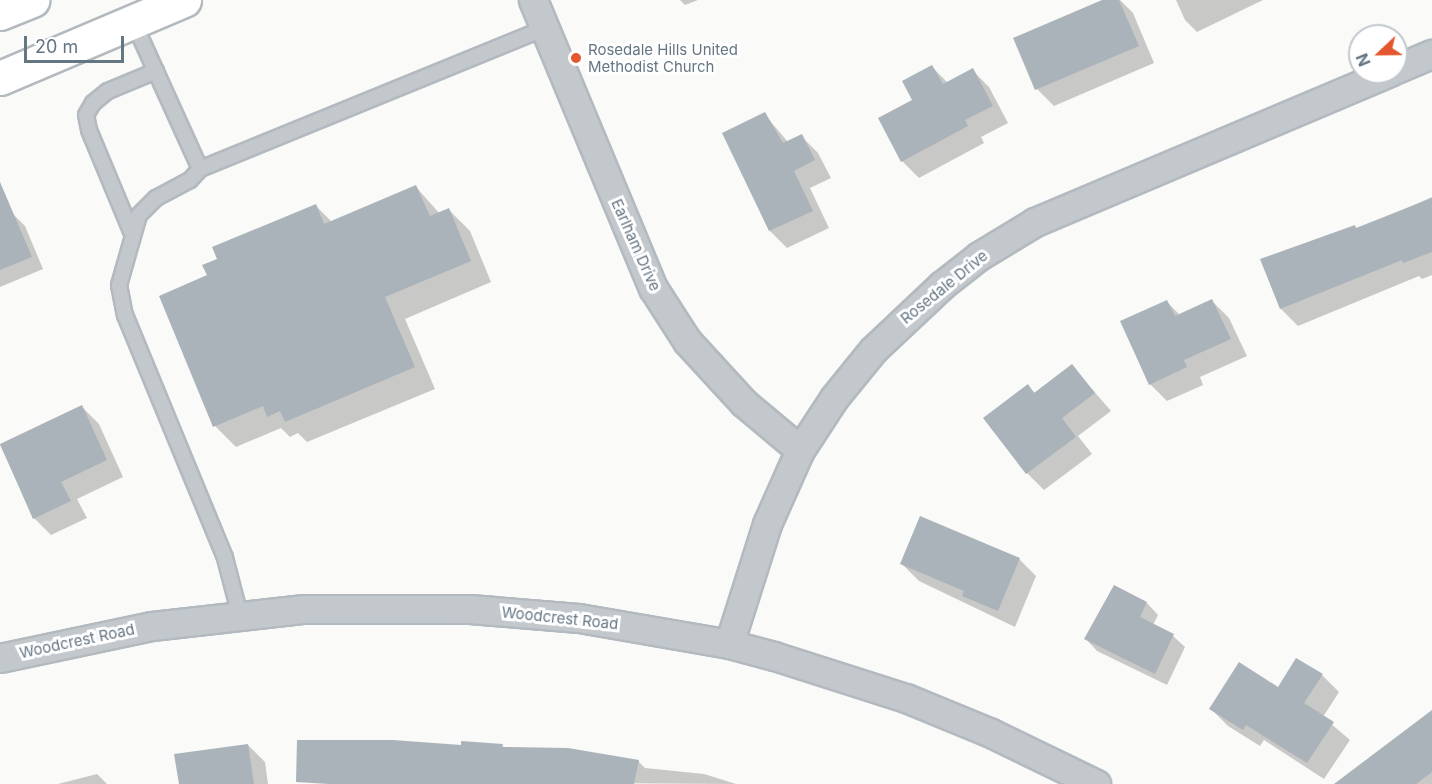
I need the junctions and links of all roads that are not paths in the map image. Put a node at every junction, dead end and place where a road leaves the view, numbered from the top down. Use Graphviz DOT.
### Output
graph roads {
  1 [pos="32,0"];
  2 [pos="184,0"];
  3 [pos="533,0"];
  4 [pos="0,13"];
  5 [pos="133,21"];
  6 [pos="544,28"];
  7 [pos="1432,54"];
  8 [pos="1408,64"];
  9 [pos="156,71"];
  10 [pos="0,78"];
  11 [pos="1362,84"];
  12 [pos="200,169"];
  13 [pos="131,231"];
  14 [pos="800,450"];
  15 [pos="240,615"];
  16 [pos="729,644"];
  17 [pos="0,658"];
  18 [pos="1095,784"];
  1 -- 4 [label="main road"];
  2 -- 5 [label="main road"];
  3 -- 6 [label="street, Earlham Drive"];
  5 -- 9 [label="lane"];
  5 -- 10 [label="main road"];
  6 -- 12 [label="lane"];
  6 -- 14 [label="street, Earlham Drive"];
  7 -- 8 [label="street"];
  9 -- 12 [label="lane"];
  9 -- 13 [label="lane"];
  11 -- 14 [label="street, Rosedale Drive"];
  12 -- 13 [label="lane"];
  13 -- 15 [label="lane"];
  14 -- 16 [label="street, Rosedale Drive"];
  15 -- 16 [label="street, Woodcrest Road"];
  15 -- 17 [label="street, Woodcrest Road"];
  16 -- 18 [label="street, Woodcrest Road"];
}
